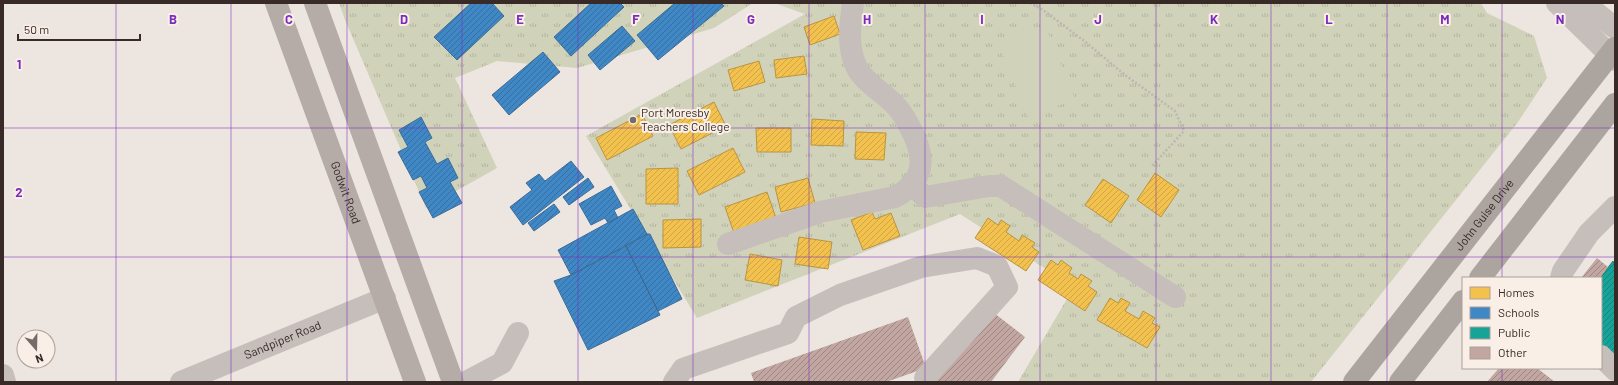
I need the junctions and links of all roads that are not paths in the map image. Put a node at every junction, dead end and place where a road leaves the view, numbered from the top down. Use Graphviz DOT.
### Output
graph roads {
  1 [pos="276,3"];
  2 [pos="315,3"];
  3 [pos="853,3"];
  4 [pos="1557,3"];
  5 [pos="1584,3"];
  6 [pos="1615,28"];
  7 [pos="1613,54"];
  8 [pos="1613,108"];
  9 [pos="911,184"];
  10 [pos="1615,207"];
  11 [pos="728,244"];
  12 [pos="1481,277"];
  13 [pos="1561,277"];
  14 [pos="385,298"];
  15 [pos="1175,298"];
  16 [pos="1462,302"];
  17 [pos="518,333"];
  18 [pos="1602,357"];
  19 [pos="1615,370"];
  20 [pos="3,375"];
  21 [pos="925,378"];
  22 [pos="6,382"];
  23 [pos="181,382"];
  24 [pos="415,382"];
  25 [pos="453,382"];
  26 [pos="466,382"];
  27 [pos="674,382"];
  28 [pos="1354,382"];
  29 [pos="1400,382"];
  1 -- 14 [label="main road, Godwit Road"];
  2 -- 25 [label="main road"];
  3 -- 9 [label="street"];
  4 -- 7 [label="street"];
  5 -- 6 [label="street"];
  7 -- 28 [label="highway, John Guise Drive"];
  8 -- 12 [label="highway"];
  9 -- 11 [label="street"];
  9 -- 15 [label="street"];
  10 -- 13 [label="street"];
  14 -- 23 [label="street, Sandpiper Road"];
  14 -- 24 [label="main road, Godwit Road"];
  16 -- 29 [label="highway"];
  17 -- 26 [label="street"];
  18 -- 19 [label="street"];
  20 -- 22 [label="street"];
  21 -- 27 [label="street"];
}
